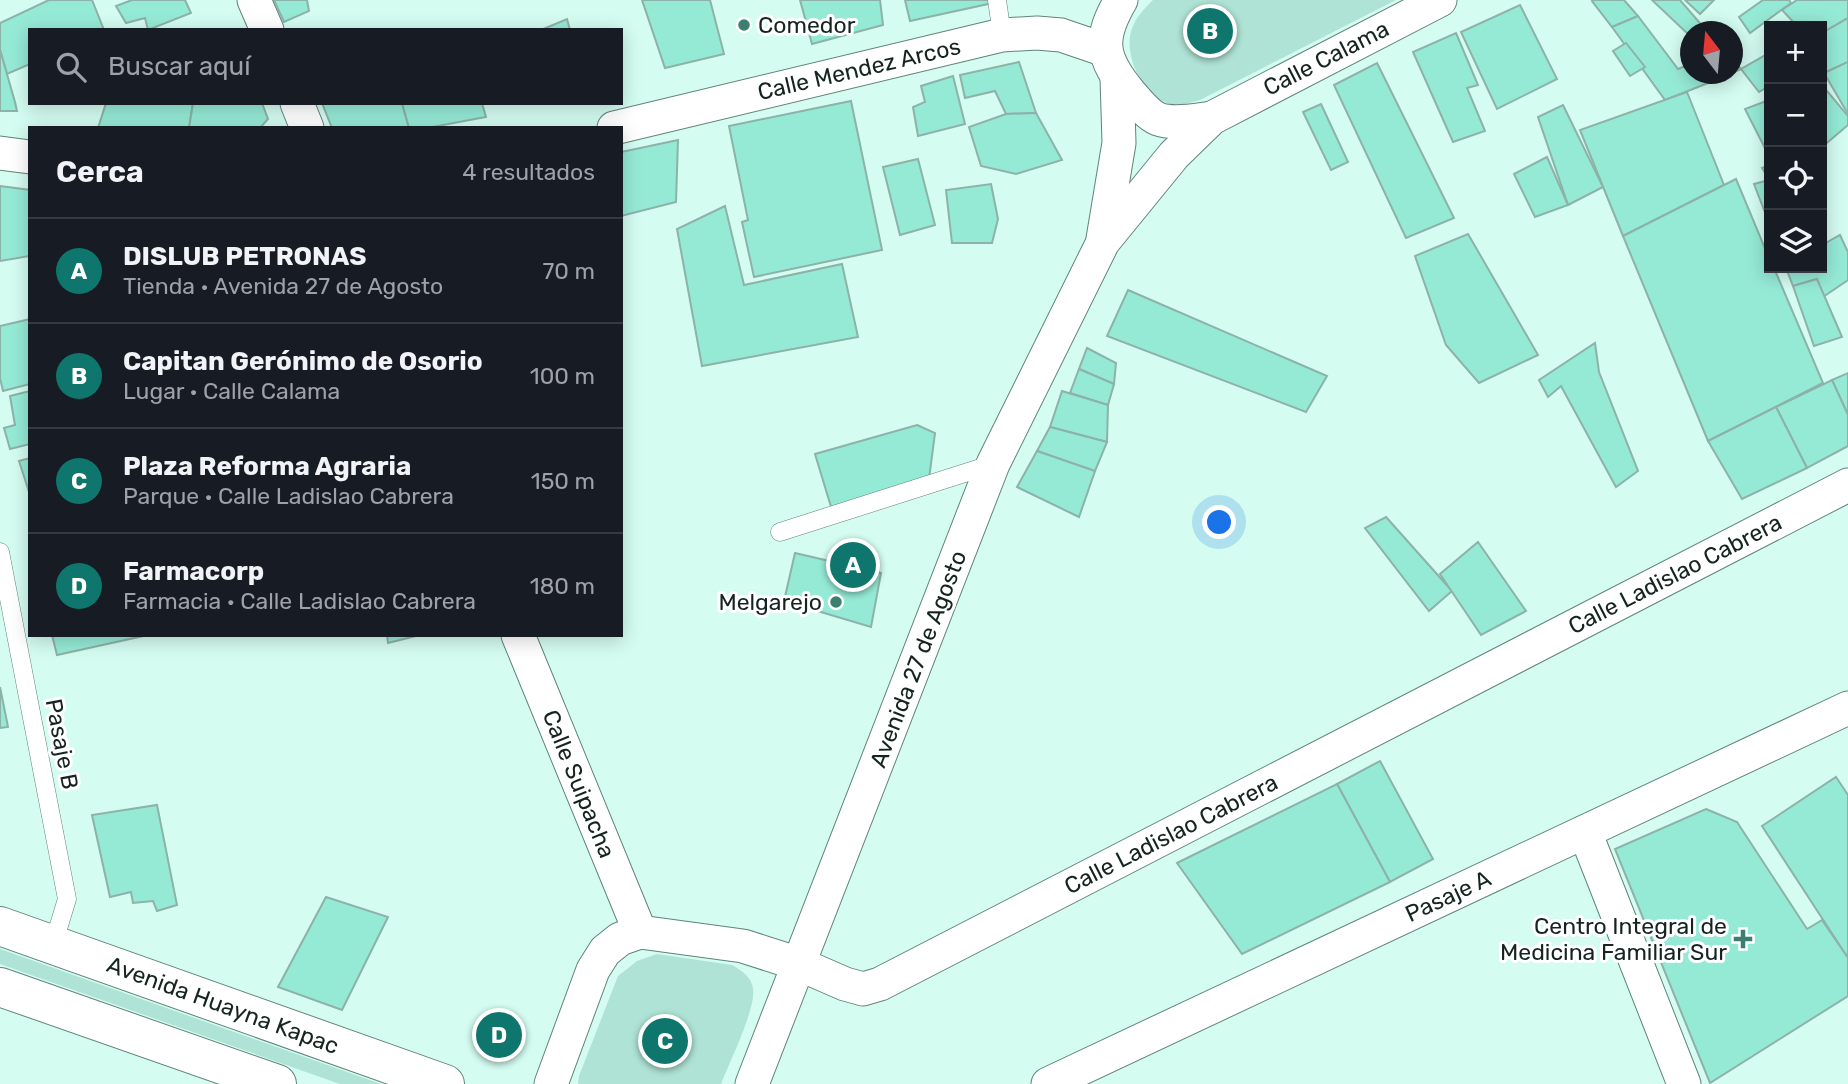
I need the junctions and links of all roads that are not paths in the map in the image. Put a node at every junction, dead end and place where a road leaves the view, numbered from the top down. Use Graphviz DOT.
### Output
graph roads {
  1 [pos="254,0"];
  2 [pos="997,0"];
  3 [pos="1121,0"];
  4 [pos="1440,0"];
  5 [pos="266,28"];
  6 [pos="1002,35"];
  7 [pos="1111,64"];
  8 [pos="298,105"];
  9 [pos="1212,118"];
  10 [pos="306,126"];
  11 [pos="622,126"];
  12 [pos="0,153"];
  13 [pos="28,157"];
  14 [pos="1103,242"];
  15 [pos="993,464"];
  16 [pos="1848,485"];
  17 [pos="780,532"];
  18 [pos="0,552"];
  19 [pos="519,637"];
  20 [pos="1848,708"];
  21 [pos="1585,832"];
  22 [pos="0,926"];
  23 [pos="640,932"];
  24 [pos="54,945"];
  25 [pos="799,964"];
  26 [pos="0,987"];
  27 [pos="277,1084"];
  28 [pos="445,1084"];
  29 [pos="551,1084"];
  30 [pos="752,1084"];
  31 [pos="1048,1084"];
  32 [pos="1684,1084"];
  1 -- 5 [label="street"];
  2 -- 6 [label="lane"];
  3 -- 7 [label="street"];
  4 -- 9 [label="street, Calle Calama"];
  6 -- 7 [label="street, Calle Mendez Arcos"];
  6 -- 11 [label="street, Calle Mendez Arcos"];
  7 -- 9 [label="street, Calle Mendez Arcos"];
  7 -- 14 [label="street, Avenida 27 de Agosto"];
  8 -- 10 [label="street"];
  9 -- 14 [label="street, Avenida 27 de Agosto"];
  12 -- 13 [label="street"];
  14 -- 15 [label="street, Avenida 27 de Agosto"];
  15 -- 17 [label="lane"];
  15 -- 25 [label="street, Avenida 27 de Agosto"];
  16 -- 25 [label="street, Calle Ladislao Cabrera"];
  18 -- 24 [label="lane, Pasaje B"];
  19 -- 23 [label="street, Calle Suipacha"];
  20 -- 21 [label="street, Pasaje A"];
  21 -- 31 [label="street, Pasaje A"];
  21 -- 32 [label="street"];
  22 -- 24 [label="main road, Avenida Huayna Kapac"];
  23 -- 25 [label="street, Calle Ladislao Cabrera"];
  23 -- 29 [label="street"];
  24 -- 28 [label="main road, Avenida Huayna Kapac"];
  25 -- 30 [label="street, Avenida 27 de Agosto"];
  26 -- 27 [label="main road"];
}
